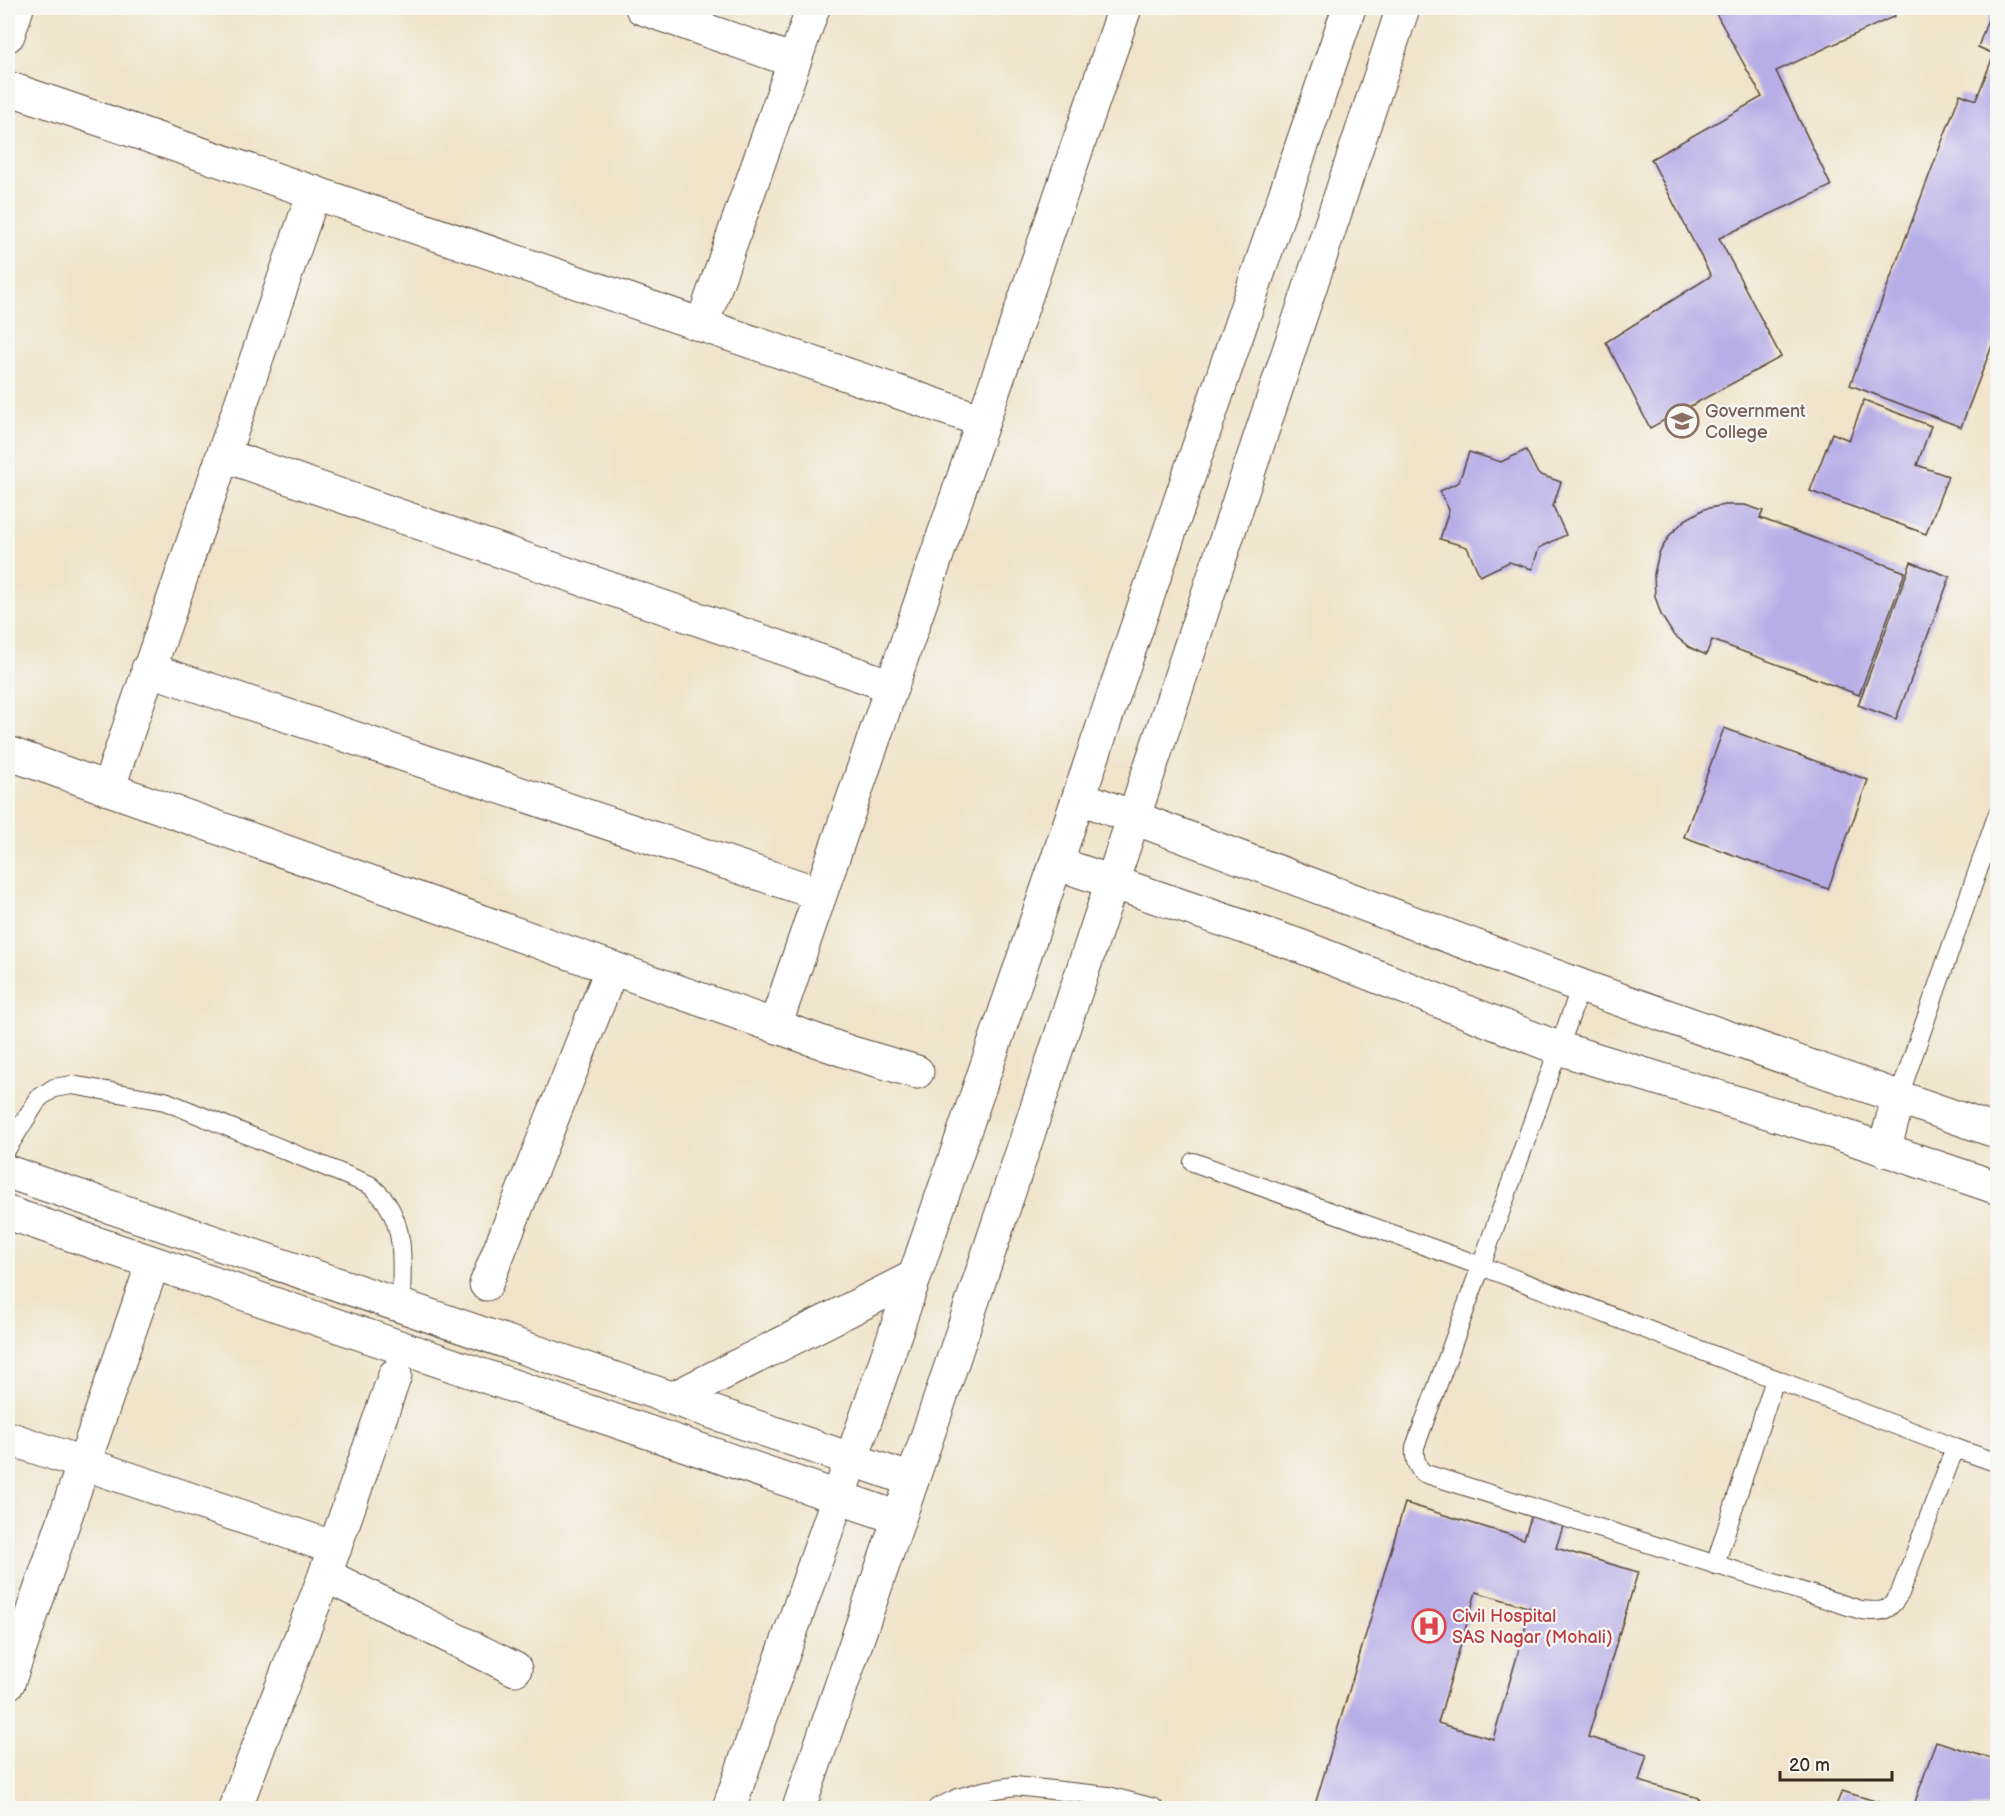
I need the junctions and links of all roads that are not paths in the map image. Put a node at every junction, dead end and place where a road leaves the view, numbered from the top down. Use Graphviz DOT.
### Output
graph roads {
  1 [pos="17,8"];
  2 [pos="642,8"];
  3 [pos="813,8"];
  4 [pos="1125,8"];
  5 [pos="1349,8"];
  6 [pos="1403,8"];
  7 [pos="8,35"];
  8 [pos="794,61"];
  9 [pos="8,88"];
  10 [pos="314,192"];
  11 [pos="702,325"];
  12 [pos="983,421"];
  13 [pos="223,455"];
  14 [pos="148,669"];
  15 [pos="892,686"];
  16 [pos="8,753"];
  17 [pos="108,789"];
  18 [pos="1079,797"];
  19 [pos="1998,813"];
  20 [pos="1133,817"];
  21 [pos="1056,863"];
  22 [pos="1112,882"];
  23 [pos="820,894"];
  24 [pos="612,968"];
  25 [pos="1581,986"];
  26 [pos="775,1026"];
  27 [pos="1558,1048"];
  28 [pos="918,1072"];
  29 [pos="1899,1096"];
  30 [pos="1998,1132"];
  31 [pos="8,1148"];
  32 [pos="1884,1150"];
  33 [pos="1193,1162"];
  34 [pos="8,1172"];
  35 [pos="1998,1188"];
  36 [pos="8,1214"];
  37 [pos="153,1263"];
  38 [pos="1481,1266"];
  39 [pos="914,1277"];
  40 [pos="486,1284"];
  41 [pos="401,1305"];
  42 [pos="395,1375"];
  43 [pos="1775,1378"];
  44 [pos="674,1398"];
  45 [pos="8,1438"];
  46 [pos="1955,1448"];
  47 [pos="851,1458"];
  48 [pos="1998,1463"];
  49 [pos="82,1464"];
  50 [pos="912,1480"];
  51 [pos="838,1497"];
  52 [pos="899,1518"];
  53 [pos="330,1562"];
  54 [pos="1715,1565"];
  55 [pos="516,1669"];
  56 [pos="8,1683"];
  57 [pos="243,1806"];
  58 [pos="729,1809"];
  59 [pos="799,1809"];
  60 [pos="937,1809"];
  61 [pos="1154,1809"];
  1 -- 7 [label="main road"];
  2 -- 8 [label="main road"];
  3 -- 8 [label="main road"];
  4 -- 12 [label="main road"];
  5 -- 18 [label="main road"];
  6 -- 20 [label="main road"];
  8 -- 11 [label="main road"];
  9 -- 10 [label="main road"];
  10 -- 11 [label="main road"];
  10 -- 13 [label="main road"];
  11 -- 12 [label="main road"];
  12 -- 15 [label="main road"];
  13 -- 14 [label="main road"];
  13 -- 15 [label="main road"];
  14 -- 17 [label="main road"];
  14 -- 23 [label="main road"];
  15 -- 23 [label="main road"];
  16 -- 17 [label="main road"];
  17 -- 24 [label="main road"];
  18 -- 20 [label="main road"];
  18 -- 21 [label="main road"];
  19 -- 29 [label="lane"];
  20 -- 22 [label="main road"];
  20 -- 25 [label="main road"];
  21 -- 22 [label="main road"];
  21 -- 39 [label="main road"];
  22 -- 27 [label="main road"];
  22 -- 50 [label="main road"];
  23 -- 26 [label="main road"];
  24 -- 26 [label="main road"];
  24 -- 40 [label="main road"];
  25 -- 27 [label="lane"];
  25 -- 29 [label="main road"];
  26 -- 28 [label="main road"];
  27 -- 32 [label="main road"];
  27 -- 38 [label="lane"];
  29 -- 30 [label="main road"];
  29 -- 32 [label="main road"];
  31 -- 41 [label="lane"];
  32 -- 35 [label="main road"];
  33 -- 38 [label="lane"];
  34 -- 41 [label="main road"];
  36 -- 37 [label="main road"];
  37 -- 49 [label="main road"];
  37 -- 51 [label="main road"];
  38 -- 43 [label="lane"];
  38 -- 54 [label="lane"];
  39 -- 44 [label="main road"];
  39 -- 47 [label="main road"];
  41 -- 44 [label="main road"];
  42 -- 53 [label="main road"];
  43 -- 46 [label="lane"];
  43 -- 54 [label="lane"];
  44 -- 47 [label="main road"];
  45 -- 49 [label="main road"];
  46 -- 48 [label="lane"];
  46 -- 54 [label="lane"];
  47 -- 50 [label="main road"];
  47 -- 51 [label="main road"];
  49 -- 53 [label="main road"];
  49 -- 56 [label="main road"];
  50 -- 52 [label="main road"];
  51 -- 52 [label="main road"];
  51 -- 58 [label="main road"];
  52 -- 59 [label="main road"];
  53 -- 55 [label="main road"];
  53 -- 57 [label="main road"];
  60 -- 61 [label="lane"];
}
